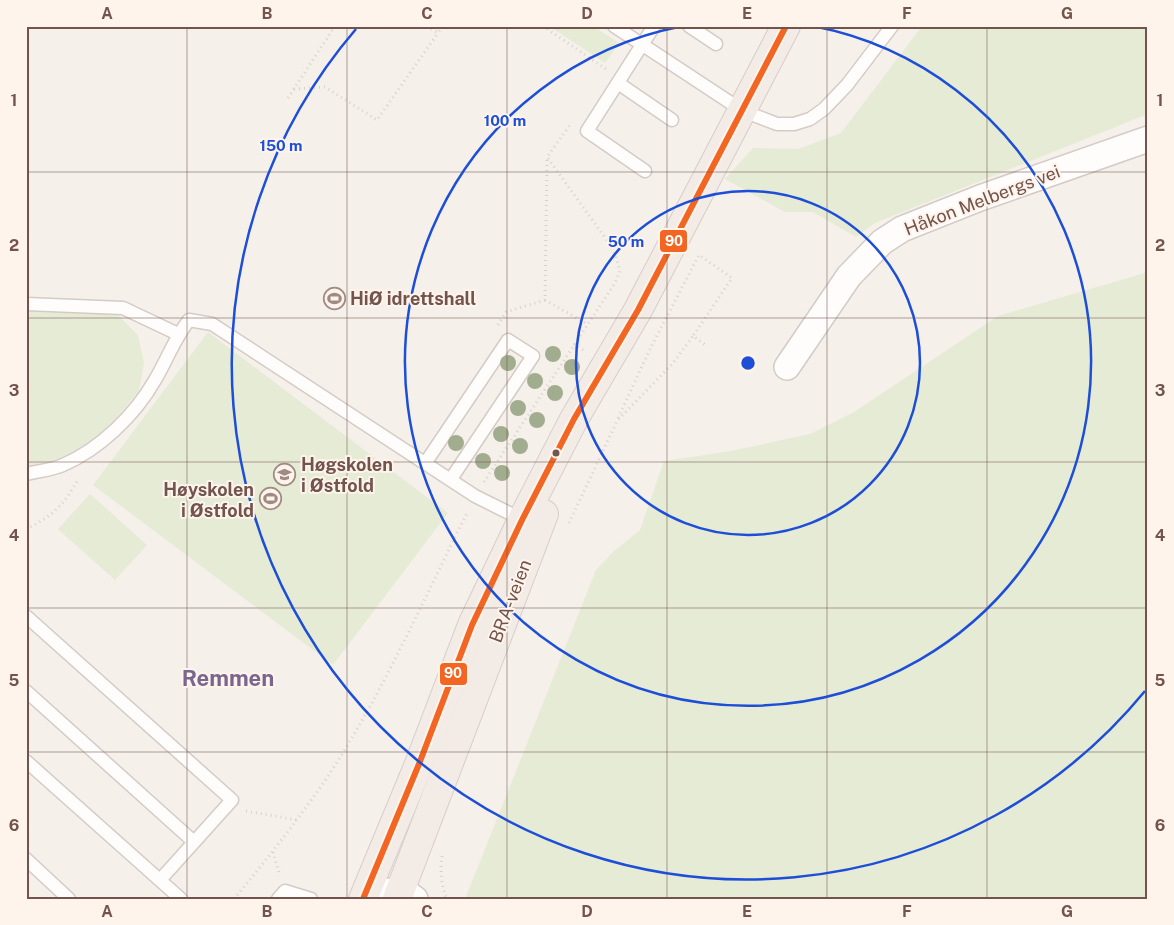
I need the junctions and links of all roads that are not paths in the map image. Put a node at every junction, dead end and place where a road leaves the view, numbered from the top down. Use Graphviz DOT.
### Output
graph roads {
  1 [pos="614,26"];
  2 [pos="654,26"];
  3 [pos="689,26"];
  4 [pos="786,26"];
  5 [pos="892,26"];
  6 [pos="716,44"];
  7 [pos="642,45"];
  8 [pos="618,83"];
  9 [pos="743,111"];
  10 [pos="672,120"];
  11 [pos="1148,139"];
  12 [pos="644,171"];
  13 [pos="26,304"];
  14 [pos="178,334"];
  15 [pos="787,367"];
  16 [pos="426,462"];
  17 [pos="26,474"];
  18 [pos="451,479"];
  19 [pos="530,523"];
  20 [pos="26,616"];
  21 [pos="26,691"];
  22 [pos="26,761"];
  23 [pos="194,842"];
  24 [pos="26,859"];
  25 [pos="160,880"];
  26 [pos="281,895"];
  27 [pos="404,895"];
  28 [pos="364,898"];
  29 [pos="69,899"];
  30 [pos="181,899"];
  31 [pos="311,899"];
  1 -- 7 [label="lane"];
  2 -- 7 [label="lane"];
  3 -- 6 [label="lane"];
  4 -- 9 [label="main road, BRA-veien"];
  5 -- 9 [label="lane"];
  7 -- 8 [label="lane"];
  7 -- 9 [label="lane"];
  8 -- 10 [label="lane"];
  8 -- 12 [label="lane"];
  9 -- 19 [label="main road, BRA-veien"];
  11 -- 15 [label="street, Håkon Melbergs vei"];
  13 -- 14 [label="lane"];
  14 -- 16 [label="lane"];
  14 -- 17 [label="lane"];
  16 -- 18 [label="lane"];
  16 -- 18 [label="lane"];
  18 -- 19 [label="lane"];
  19 -- 27 [label="main road, BRA-veien"];
  19 -- 28 [label="main road, BRA-veien"];
  20 -- 23 [label="lane"];
  21 -- 23 [label="lane"];
  22 -- 25 [label="lane"];
  23 -- 25 [label="lane"];
  24 -- 29 [label="lane"];
  25 -- 30 [label="lane"];
  26 -- 31 [label="lane"];
  27 -- 28 [label="street"];
}
